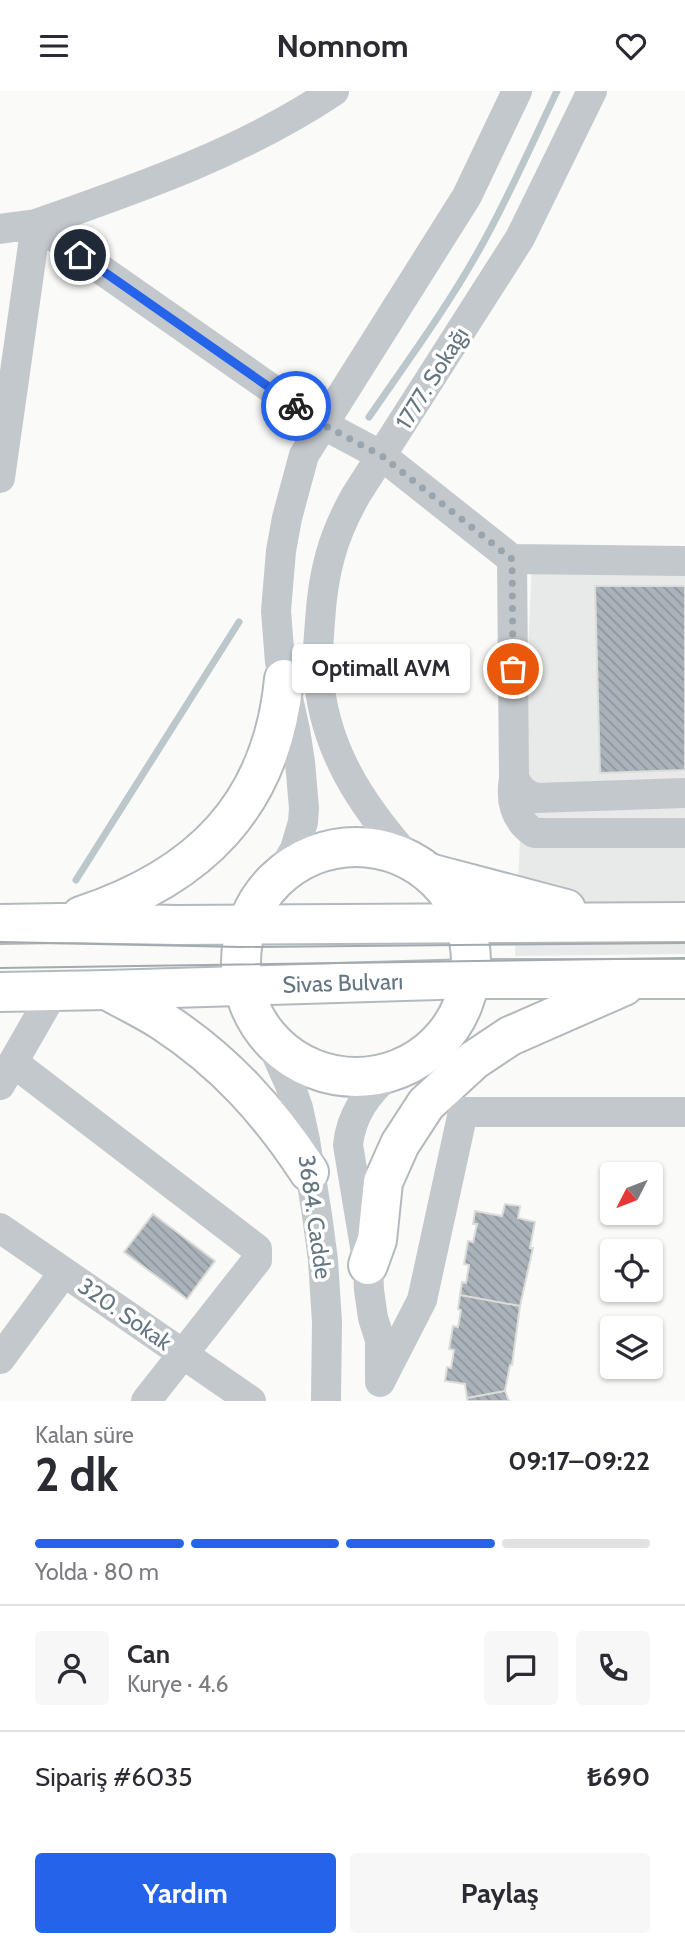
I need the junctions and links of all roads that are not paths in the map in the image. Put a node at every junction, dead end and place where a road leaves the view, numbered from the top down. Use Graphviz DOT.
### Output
graph roads {
  1 [pos="334,91"];
  2 [pos="517,91"];
  3 [pos="592,91"];
  4 [pos="36,224"];
  5 [pos="0,229"];
  6 [pos="322,424"];
  7 [pos="382,456"];
  8 [pos="0,478"];
  9 [pos="512,559"];
  10 [pos="685,561"];
  11 [pos="284,679"];
  12 [pos="514,778"];
  13 [pos="685,793"];
  14 [pos="685,833"];
  15 [pos="420,867"];
  16 [pos="280,875"];
  17 [pos="615,922"];
  18 [pos="685,922"];
  19 [pos="61,923"];
  20 [pos="465,923"];
  21 [pos="0,924"];
  22 [pos="247,924"];
  23 [pos="471,979"];
  24 [pos="638,979"];
  25 [pos="685,979"];
  26 [pos="243,986"];
  27 [pos="107,990"];
  28 [pos="54,991"];
  29 [pos="0,992"];
  30 [pos="270,1039"];
  31 [pos="392,1072"];
  32 [pos="7,1074"];
  33 [pos="685,1112"];
  34 [pos="309,1172"];
  35 [pos="0,1228"];
  36 [pos="368,1265"];
  37 [pos="64,1272"];
  38 [pos="182,1354"];
  39 [pos="0,1359"];
  40 [pos="381,1391"];
  41 [pos="146,1401"];
  42 [pos="251,1401"];
  43 [pos="326,1401"];
  1 -- 4 [label="street"];
  2 -- 6 [label="street"];
  3 -- 7 [label="street, 1777. Sokağı"];
  4 -- 5 [label="street"];
  4 -- 6 [label="street"];
  4 -- 8 [label="street"];
  6 -- 7 [label="street"];
  6 -- 11 [label="street"];
  7 -- 9 [label="street"];
  7 -- 15 [label="street, 1777. Sokağı"];
  9 -- 10 [label="street"];
  9 -- 12 [label="street"];
  11 -- 16 [label="street"];
  11 -- 19 [label="highway"];
  12 -- 13 [label="street"];
  12 -- 14 [label="street"];
  15 -- 16 [label="highway"];
  15 -- 17 [label="highway"];
  15 -- 20 [label="highway"];
  16 -- 22 [label="highway"];
  17 -- 18 [label="highway"];
  17 -- 20 [label="highway"];
  19 -- 21 [label="highway"];
  19 -- 22 [label="highway"];
  20 -- 22 [label="highway"];
  20 -- 23 [label="highway"];
  22 -- 26 [label="highway"];
  23 -- 24 [label="highway, Sivas Bulvarı"];
  23 -- 26 [label="highway, Sivas Bulvarı"];
  23 -- 31 [label="highway"];
  24 -- 25 [label="highway, Sivas Bulvarı"];
  24 -- 36 [label="highway"];
  26 -- 27 [label="highway, Sivas Bulvarı"];
  26 -- 30 [label="highway"];
  27 -- 28 [label="highway, Sivas Bulvarı"];
  27 -- 34 [label="highway"];
  28 -- 29 [label="highway, Sivas Bulvarı"];
  28 -- 32 [label="street"];
  30 -- 31 [label="highway"];
  30 -- 34 [label="street, 3684. Cadde"];
  31 -- 36 [label="street, 3684. Cadde"];
  32 -- 38 [label="street"];
  33 -- 40 [label="street"];
  34 -- 43 [label="street, 3684. Cadde"];
  35 -- 37 [label="street, 320. Sokak"];
  36 -- 40 [label="street, 3684. Cadde"];
  37 -- 38 [label="street, 320. Sokak"];
  37 -- 39 [label="street"];
  38 -- 41 [label="street"];
  38 -- 42 [label="street, 320. Sokak"];
}
